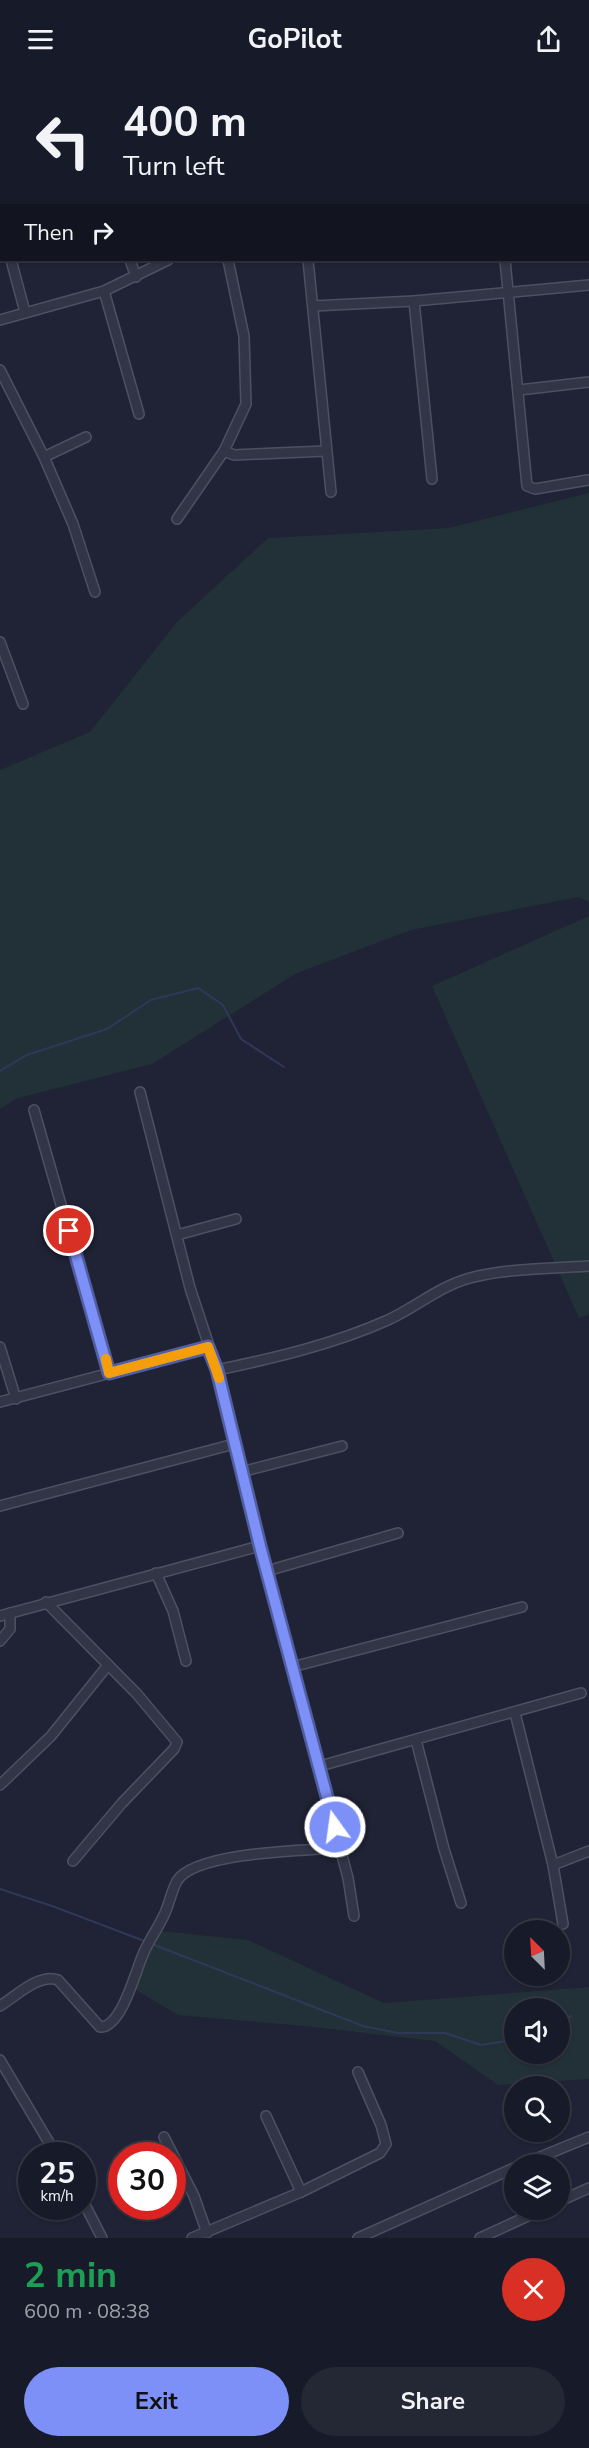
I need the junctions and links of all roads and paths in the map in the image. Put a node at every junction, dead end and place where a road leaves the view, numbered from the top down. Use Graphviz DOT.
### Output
graph roads {
  1 [pos="12,261"];
  2 [pos="130,261"];
  3 [pos="166,261"];
  4 [pos="228,261"];
  5 [pos="309,261"];
  6 [pos="505,261"];
  7 [pos="136,277"];
  8 [pos="589,285"];
  9 [pos="104,291"];
  10 [pos="509,291"];
  11 [pos="414,301"];
  12 [pos="313,306"];
  13 [pos="26,312"];
  14 [pos="0,320"];
  15 [pos="0,370"];
  16 [pos="589,382"];
  17 [pos="519,390"];
  18 [pos="139,414"];
  19 [pos="86,437"];
  20 [pos="224,451"];
  21 [pos="325,451"];
  22 [pos="44,457"];
  23 [pos="432,479"];
  24 [pos="588,480"];
  25 [pos="331,492"];
  26 [pos="177,519"];
  27 [pos="95,592"];
  28 [pos="0,642"];
  29 [pos="23,704"];
  30 [pos="140,1092"];
  31 [pos="34,1110"];
  32 [pos="236,1219"];
  33 [pos="177,1235"];
  34 [pos="589,1266"];
  35 [pos="0,1347"];
  36 [pos="208,1347"];
  37 [pos="217,1370"];
  38 [pos="109,1373"];
  39 [pos="16,1399"];
  40 [pos="0,1402"];
  41 [pos="234,1444"];
  42 [pos="342,1446"];
  43 [pos="241,1472"];
  44 [pos="0,1506"];
  45 [pos="398,1533"];
  46 [pos="260,1546"];
  47 [pos="267,1571"];
  48 [pos="156,1573"];
  49 [pos="46,1602"];
  50 [pos="522,1607"];
  51 [pos="5,1614"];
  52 [pos="0,1641"];
  53 [pos="186,1661"];
  54 [pos="108,1665"];
  55 [pos="292,1667"];
  56 [pos="581,1694"];
  57 [pos="515,1713"];
  58 [pos="416,1740"];
  59 [pos="320,1766"];
  60 [pos="0,1785"];
  61 [pos="340,1848"];
  62 [pos="589,1851"];
  63 [pos="73,1862"];
  64 [pos="553,1865"];
  65 [pos="461,1903"];
  66 [pos="354,1916"];
  67 [pos="562,1920"];
  68 [pos="0,2006"];
  69 [pos="0,2060"];
  70 [pos="358,2073"];
  71 [pos="266,2116"];
  72 [pos="164,2137"];
  73 [pos="589,2137"];
  74 [pos="49,2142"];
  75 [pos="547,2154"];
  76 [pos="504,2172"];
  77 [pos="589,2188"];
  78 [pos="301,2192"];
  79 [pos="570,2197"];
  80 [pos="93,2220"];
  81 [pos="520,2220"];
  82 [pos="207,2233"];
  83 [pos="102,2238"];
  84 [pos="192,2238"];
  85 [pos="358,2238"];
  86 [pos="480,2238"];
  1 -- 13 [label="street"];
  2 -- 7 [label="street"];
  3 -- 7 [label="street"];
  4 -- 20 [label="street"];
  5 -- 12 [label="street"];
  6 -- 10 [label="street"];
  7 -- 9 [label="street"];
  8 -- 10 [label="street"];
  9 -- 13 [label="street"];
  9 -- 18 [label="street"];
  10 -- 11 [label="street"];
  10 -- 17 [label="street"];
  11 -- 12 [label="street"];
  11 -- 23 [label="street"];
  12 -- 21 [label="street"];
  13 -- 14 [label="street"];
  15 -- 22 [label="street"];
  16 -- 17 [label="street"];
  17 -- 24 [label="street"];
  19 -- 22 [label="street"];
  20 -- 21 [label="street"];
  20 -- 26 [label="street"];
  21 -- 25 [label="street"];
  22 -- 27 [label="street"];
  28 -- 29 [label="street"];
  30 -- 33 [label="street"];
  31 -- 38 [label="street"];
  32 -- 33 [label="street"];
  33 -- 36 [label="street"];
  34 -- 37 [label="street"];
  35 -- 39 [label="street"];
  36 -- 37 [label="street"];
  36 -- 38 [label="street"];
  37 -- 41 [label="street"];
  38 -- 39 [label="street"];
  39 -- 40 [label="street"];
  41 -- 43 [label="street"];
  41 -- 44 [label="street"];
  42 -- 43 [label="street"];
  43 -- 46 [label="street"];
  45 -- 47 [label="street"];
  46 -- 47 [label="street"];
  46 -- 48 [label="street"];
  47 -- 55 [label="street"];
  48 -- 49 [label="street"];
  48 -- 53 [label="street"];
  49 -- 51 [label="street"];
  49 -- 54 [label="street"];
  50 -- 55 [label="street"];
  51 -- 52 [label="street"];
  54 -- 60 [label="street"];
  54 -- 63 [label="street"];
  55 -- 59 [label="street"];
  56 -- 57 [label="street"];
  57 -- 58 [label="street"];
  57 -- 64 [label="street"];
  58 -- 59 [label="street"];
  58 -- 65 [label="street"];
  59 -- 61 [label="street"];
  61 -- 66 [label="street"];
  61 -- 68 [label="street"];
  62 -- 64 [label="street"];
  64 -- 67 [label="street"];
  69 -- 74 [label="street"];
  70 -- 78 [label="street"];
  71 -- 78 [label="street"];
  72 -- 82 [label="street"];
  73 -- 75 [label="street"];
  76 -- 85 [label="street"];
  77 -- 79 [label="street"];
  78 -- 82 [label="street"];
  80 -- 83 [label="street"];
  81 -- 86 [label="street"];
  82 -- 84 [label="street"];
}
